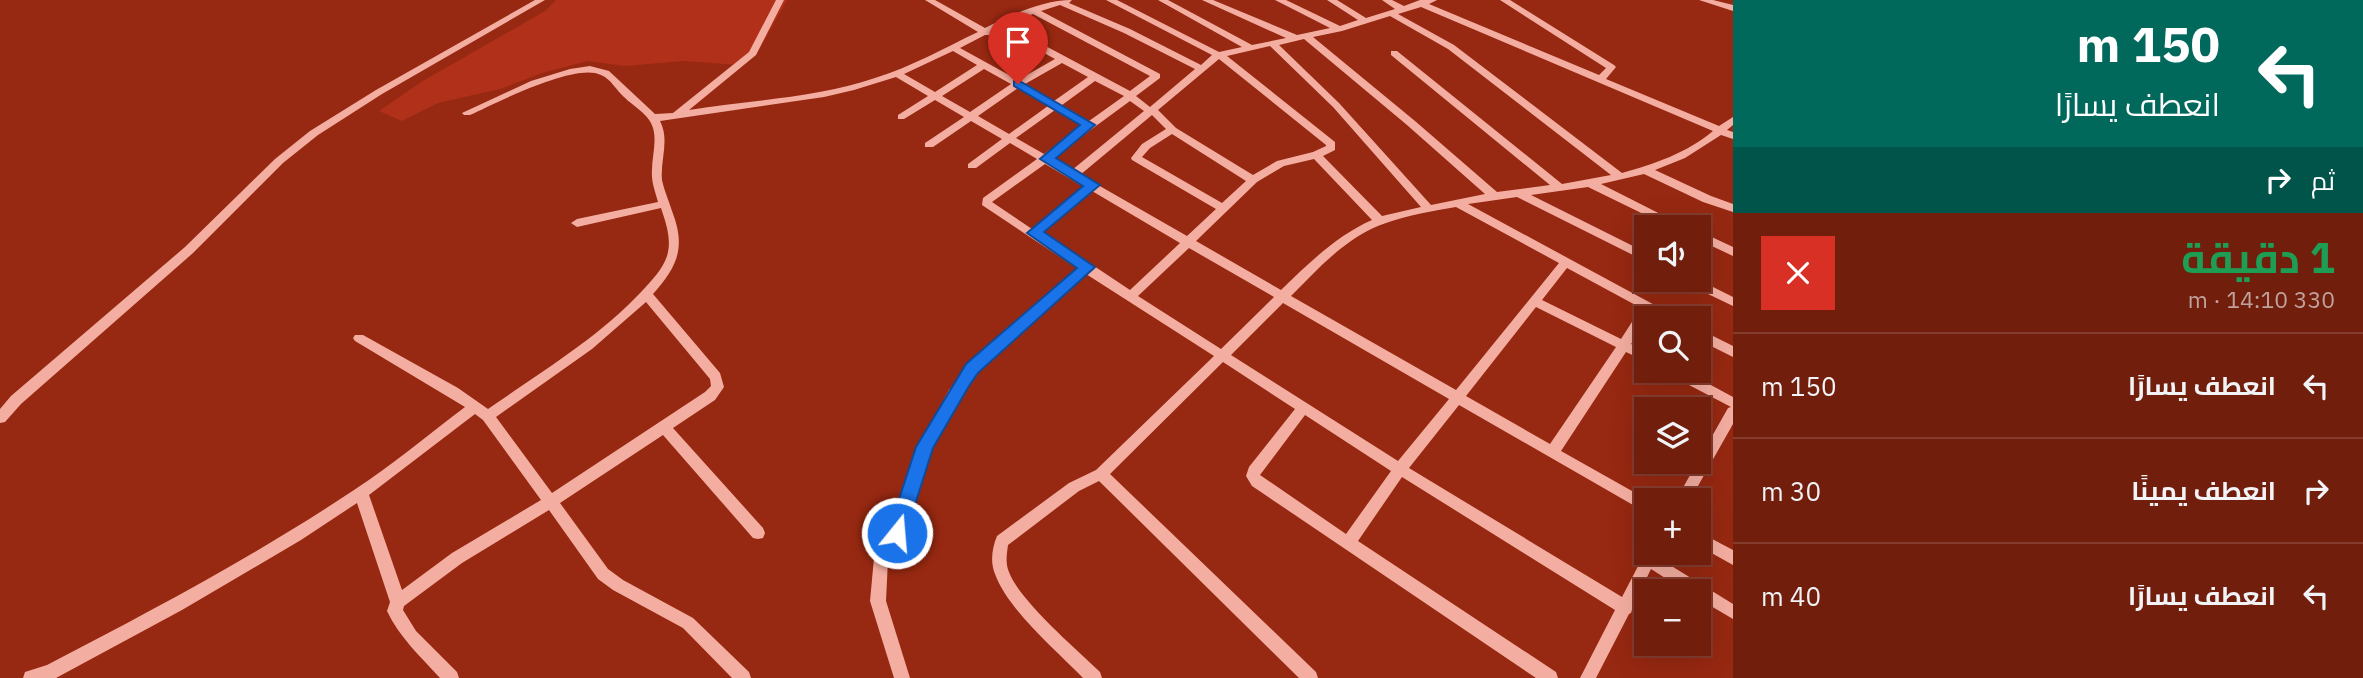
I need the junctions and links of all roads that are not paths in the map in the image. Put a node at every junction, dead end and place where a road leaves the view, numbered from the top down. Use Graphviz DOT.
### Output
graph roads {
  1 [pos="541,0"];
  2 [pos="780,0"];
  3 [pos="929,0"];
  4 [pos="1110,0"];
  5 [pos="1162,0"];
  6 [pos="1206,0"];
  7 [pos="1279,0"];
  8 [pos="1331,0"];
  9 [pos="1386,0"];
  10 [pos="1504,0"];
  11 [pos="1703,0"];
  12 [pos="1064,1"];
  13 [pos="1428,1"];
  14 [pos="1733,8"];
  15 [pos="1402,9"];
  16 [pos="1034,11"];
  17 [pos="1392,14"];
  18 [pos="1365,21"];
  19 [pos="999,26"];
  20 [pos="1339,29"];
  21 [pos="987,33"];
  22 [pos="1301,38"];
  23 [pos="1273,44"];
  24 [pos="1249,47"];
  25 [pos="954,48"];
  26 [pos="1394,53"];
  27 [pos="1219,55"];
  28 [pos="1062,59"];
  29 [pos="984,65"];
  30 [pos="1200,68"];
  31 [pos="897,74"];
  32 [pos="1094,77"];
  33 [pos="1600,80"];
  34 [pos="1018,84"];
  35 [pos="935,95"];
  36 [pos="1129,95"];
  37 [pos="1056,105"];
  38 [pos="1150,110"];
  39 [pos="467,113"];
  40 [pos="676,115"];
  41 [pos="974,116"];
  42 [pos="653,117"];
  43 [pos="901,117"];
  44 [pos="1733,120"];
  45 [pos="1088,125"];
  46 [pos="1171,130"];
  47 [pos="1727,134"];
  48 [pos="1012,139"];
  49 [pos="929,145"];
  50 [pos="1316,155"];
  51 [pos="1047,159"];
  52 [pos="972,166"];
  53 [pos="1645,170"];
  54 [pos="1074,174"];
  55 [pos="1620,177"];
  56 [pos="1253,180"];
  57 [pos="1591,184"];
  58 [pos="1093,185"];
  59 [pos="1559,187"];
  60 [pos="1518,193"];
  61 [pos="1494,196"];
  62 [pos="664,204"];
  63 [pos="1459,204"];
  64 [pos="1733,208"];
  65 [pos="1224,209"];
  66 [pos="1429,209"];
  67 [pos="1656,215"];
  68 [pos="1379,220"];
  69 [pos="578,223"];
  70 [pos="1034,233"];
  71 [pos="1187,241"];
  72 [pos="1711,242"];
  73 [pos="1634,251"];
  74 [pos="1733,252"];
  75 [pos="1564,263"];
  76 [pos="1087,267"];
  77 [pos="1711,291"];
  78 [pos="646,294"];
  79 [pos="1131,296"];
  80 [pos="1282,299"];
  81 [pos="1536,302"];
  82 [pos="1733,302"];
  83 [pos="1644,306"];
  84 [pos="1634,331"];
  85 [pos="359,338"];
  86 [pos="1711,340"];
  87 [pos="1625,345"];
  88 [pos="1634,350"];
  89 [pos="1733,352"];
  90 [pos="1223,355"];
  91 [pos="1696,383"];
  92 [pos="1457,398"];
  93 [pos="1733,403"];
  94 [pos="1304,407"];
  95 [pos="473,408"];
  96 [pos="1733,412"];
  97 [pos="488,416"];
  98 [pos="0,418"];
  99 [pos="664,427"];
  100 [pos="1552,453"];
  101 [pos="1400,469"];
  102 [pos="1101,474"];
  103 [pos="1690,488"];
  104 [pos="361,493"];
  105 [pos="1634,500"];
  106 [pos="552,501"];
  107 [pos="758,533"];
  108 [pos="1348,542"];
  109 [pos="1711,545"];
  110 [pos="1733,558"];
  111 [pos="1646,565"];
  112 [pos="1664,565"];
  113 [pos="398,602"];
  114 [pos="1626,608"];
  115 [pos="1733,612"];
  116 [pos="47,675"];
  117 [pos="31,678"];
  118 [pos="451,678"];
  119 [pos="743,678"];
  120 [pos="902,678"];
  121 [pos="1094,678"];
  122 [pos="1310,678"];
  123 [pos="1550,678"];
  124 [pos="1588,678"];
  1 -- 98 [label="street"];
  2 -- 40 [label="street"];
  3 -- 21 [label="street"];
  4 -- 27 [label="street"];
  5 -- 24 [label="street"];
  6 -- 22 [label="street"];
  7 -- 20 [label="street"];
  8 -- 18 [label="street"];
  9 -- 15 [label="street"];
  10 -- 33 [label="street"];
  11 -- 14 [label="street"];
  12 -- 16 [label="street"];
  12 -- 30 [label="street"];
  13 -- 15 [label="street"];
  13 -- 33 [label="street"];
  15 -- 17 [label="street"];
  16 -- 19 [label="street"];
  16 -- 36 [label="street"];
  17 -- 18 [label="street"];
  17 -- 55 [label="street"];
  18 -- 20 [label="street"];
  19 -- 21 [label="street"];
  19 -- 28 [label="street"];
  20 -- 22 [label="street"];
  21 -- 25 [label="street"];
  22 -- 23 [label="street"];
  22 -- 61 [label="street"];
  23 -- 24 [label="street"];
  23 -- 66 [label="street"];
  24 -- 27 [label="street"];
  25 -- 29 [label="street"];
  25 -- 31 [label="street"];
  26 -- 59 [label="street"];
  27 -- 30 [label="street"];
  27 -- 50 [label="street"];
  28 -- 32 [label="street"];
  28 -- 34 [label="street"];
  29 -- 34 [label="street"];
  29 -- 35 [label="street"];
  30 -- 38 [label="street"];
  31 -- 35 [label="street"];
  31 -- 40 [label="street"];
  32 -- 36 [label="street"];
  32 -- 37 [label="street"];
  33 -- 47 [label="street"];
  34 -- 37 [label="street"];
  34 -- 41 [label="street"];
  35 -- 41 [label="street"];
  35 -- 43 [label="street"];
  36 -- 38 [label="street"];
  36 -- 45 [label="street"];
  37 -- 45 [label="street"];
  37 -- 48 [label="street"];
  38 -- 46 [label="street"];
  38 -- 54 [label="street"];
  39 -- 42 [label="street"];
  40 -- 42 [label="street"];
  41 -- 48 [label="street"];
  41 -- 49 [label="street"];
  42 -- 62 [label="street"];
  44 -- 47 [label="street"];
  45 -- 51 [label="street"];
  46 -- 56 [label="street"];
  46 -- 65 [label="street"];
  47 -- 53 [label="street"];
  48 -- 51 [label="street"];
  48 -- 52 [label="street"];
  50 -- 56 [label="street"];
  50 -- 68 [label="street"];
  51 -- 54 [label="street"];
  51 -- 70 [label="street"];
  53 -- 55 [label="street"];
  53 -- 64 [label="street"];
  54 -- 58 [label="street"];
  55 -- 57 [label="street"];
  56 -- 65 [label="street"];
  57 -- 59 [label="street"];
  57 -- 67 [label="street"];
  58 -- 70 [label="street"];
  58 -- 71 [label="street"];
  59 -- 60 [label="street"];
  60 -- 61 [label="street"];
  60 -- 73 [label="street"];
  61 -- 63 [label="street"];
  62 -- 69 [label="street"];
  62 -- 78 [label="street"];
  63 -- 66 [label="street"];
  63 -- 75 [label="street"];
  65 -- 71 [label="street"];
  66 -- 68 [label="street"];
  68 -- 80 [label="street"];
  70 -- 76 [label="street"];
  71 -- 79 [label="street"];
  71 -- 80 [label="street"];
  72 -- 74 [label="street"];
  75 -- 81 [label="street"];
  75 -- 83 [label="street"];
  76 -- 79 [label="street"];
  76 -- 120 [label="street"];
  77 -- 82 [label="street"];
  78 -- 97 [label="street"];
  78 -- 99 [label="street"];
  79 -- 90 [label="street"];
  80 -- 90 [label="street"];
  80 -- 92 [label="street"];
  81 -- 87 [label="street"];
  81 -- 92 [label="street"];
  84 -- 87 [label="street"];
  85 -- 95 [label="street"];
  86 -- 89 [label="street"];
  87 -- 88 [label="street"];
  87 -- 100 [label="street"];
  90 -- 94 [label="street"];
  90 -- 102 [label="street"];
  91 -- 93 [label="street"];
  92 -- 100 [label="street"];
  92 -- 101 [label="street"];
  94 -- 101 [label="street"];
  94 -- 108 [label="street"];
  95 -- 97 [label="street"];
  95 -- 104 [label="street"];
  96 -- 103 [label="street"];
  97 -- 106 [label="street"];
  99 -- 106 [label="street"];
  99 -- 107 [label="street"];
  100 -- 105 [label="street"];
  101 -- 108 [label="street"];
  101 -- 114 [label="street"];
  102 -- 121 [label="street"];
  102 -- 122 [label="street"];
  104 -- 113 [label="street"];
  104 -- 116 [label="street"];
  106 -- 113 [label="street"];
  106 -- 119 [label="street"];
  108 -- 123 [label="street"];
  109 -- 110 [label="street"];
  111 -- 114 [label="street"];
  112 -- 115 [label="street"];
  113 -- 118 [label="street"];
  114 -- 124 [label="street"];
  116 -- 117 [label="street"];
}
